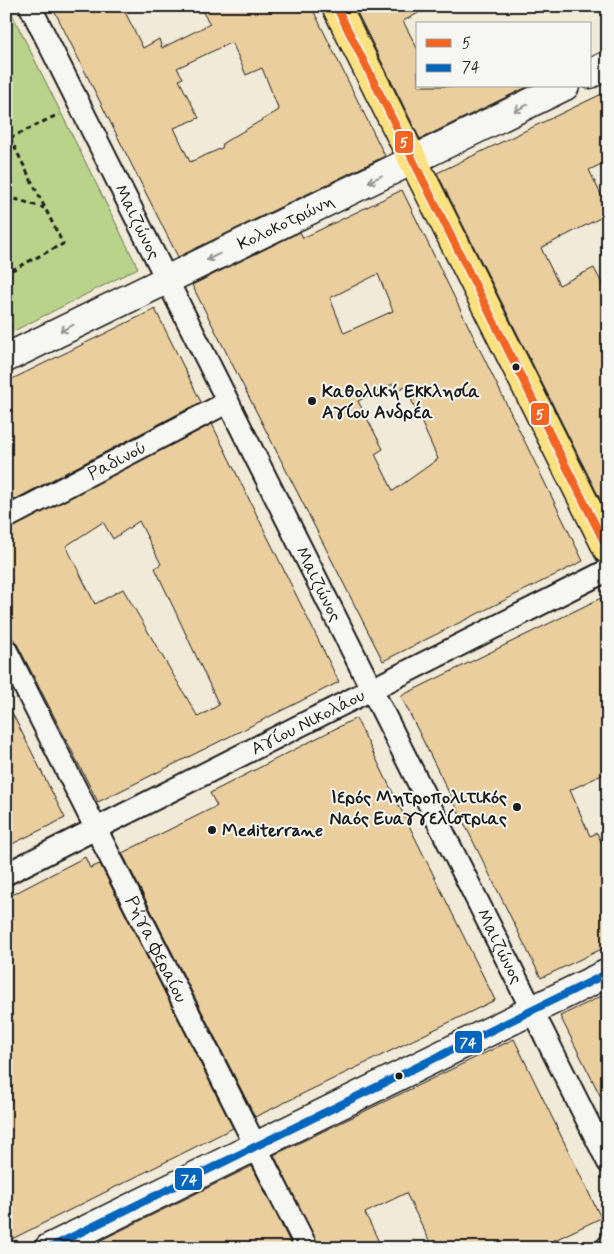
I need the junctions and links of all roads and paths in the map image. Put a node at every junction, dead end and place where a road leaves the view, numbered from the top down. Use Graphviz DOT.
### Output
graph roads {
  1 [pos="30,6"];
  2 [pos="336,6"];
  3 [pos="608,65"];
  4 [pos="592,73"];
  5 [pos="560,88"];
  6 [pos="79,104"];
  7 [pos="6,130"];
  8 [pos="10,138"];
  9 [pos="413,160"];
  10 [pos="6,196"];
  11 [pos="45,208"];
  12 [pos="6,273"];
  13 [pos="166,280"];
  14 [pos="6,315"];
  15 [pos="12,332"];
  16 [pos="6,358"];
  17 [pos="228,402"];
  18 [pos="6,518"];
  19 [pos="608,550"];
  20 [pos="608,570"];
  21 [pos="6,650"];
  22 [pos="372,688"];
  23 [pos="96,828"];
  24 [pos="6,874"];
  25 [pos="608,973"];
  26 [pos="532,1010"];
  27 [pos="256,1146"];
  28 [pos="608,1162"];
  29 [pos="49,1248"];
  30 [pos="307,1248"];
  1 -- 6 [label="street, Μαιζώνος"];
  2 -- 9 [label="main road"];
  3 -- 4 [label="main road"];
  5 -- 9 [label="main road, Κολοκοτρώνη, one-way"];
  6 -- 8 [label="path"];
  6 -- 13 [label="street, Μαιζώνος"];
  7 -- 8 [label="path"];
  8 -- 11 [label="path"];
  9 -- 13 [label="main road, Κολοκοτρώνη, one-way"];
  9 -- 19 [label="main road"];
  10 -- 11 [label="path"];
  11 -- 12 [label="path"];
  13 -- 16 [label="main road, Κολοκοτρώνη, one-way"];
  13 -- 17 [label="street, Μαιζώνος"];
  14 -- 15 [label="path"];
  17 -- 18 [label="street, Ραδινού"];
  17 -- 22 [label="street, Μαιζώνος"];
  20 -- 22 [label="street, Αγίου Νικολάου"];
  21 -- 23 [label="street, Ρήγα Φεραίου"];
  22 -- 23 [label="street, Αγίου Νικολάου"];
  22 -- 26 [label="street, Μαιζώνος"];
  23 -- 24 [label="street, Αγίου Νικολάου"];
  23 -- 27 [label="street, Ρήγα Φεραίου"];
  25 -- 26 [label="main road"];
  26 -- 27 [label="main road"];
  26 -- 28 [label="street, Μαιζώνος"];
  27 -- 29 [label="main road"];
  27 -- 30 [label="street, Ρήγα Φεραίου"];
}
